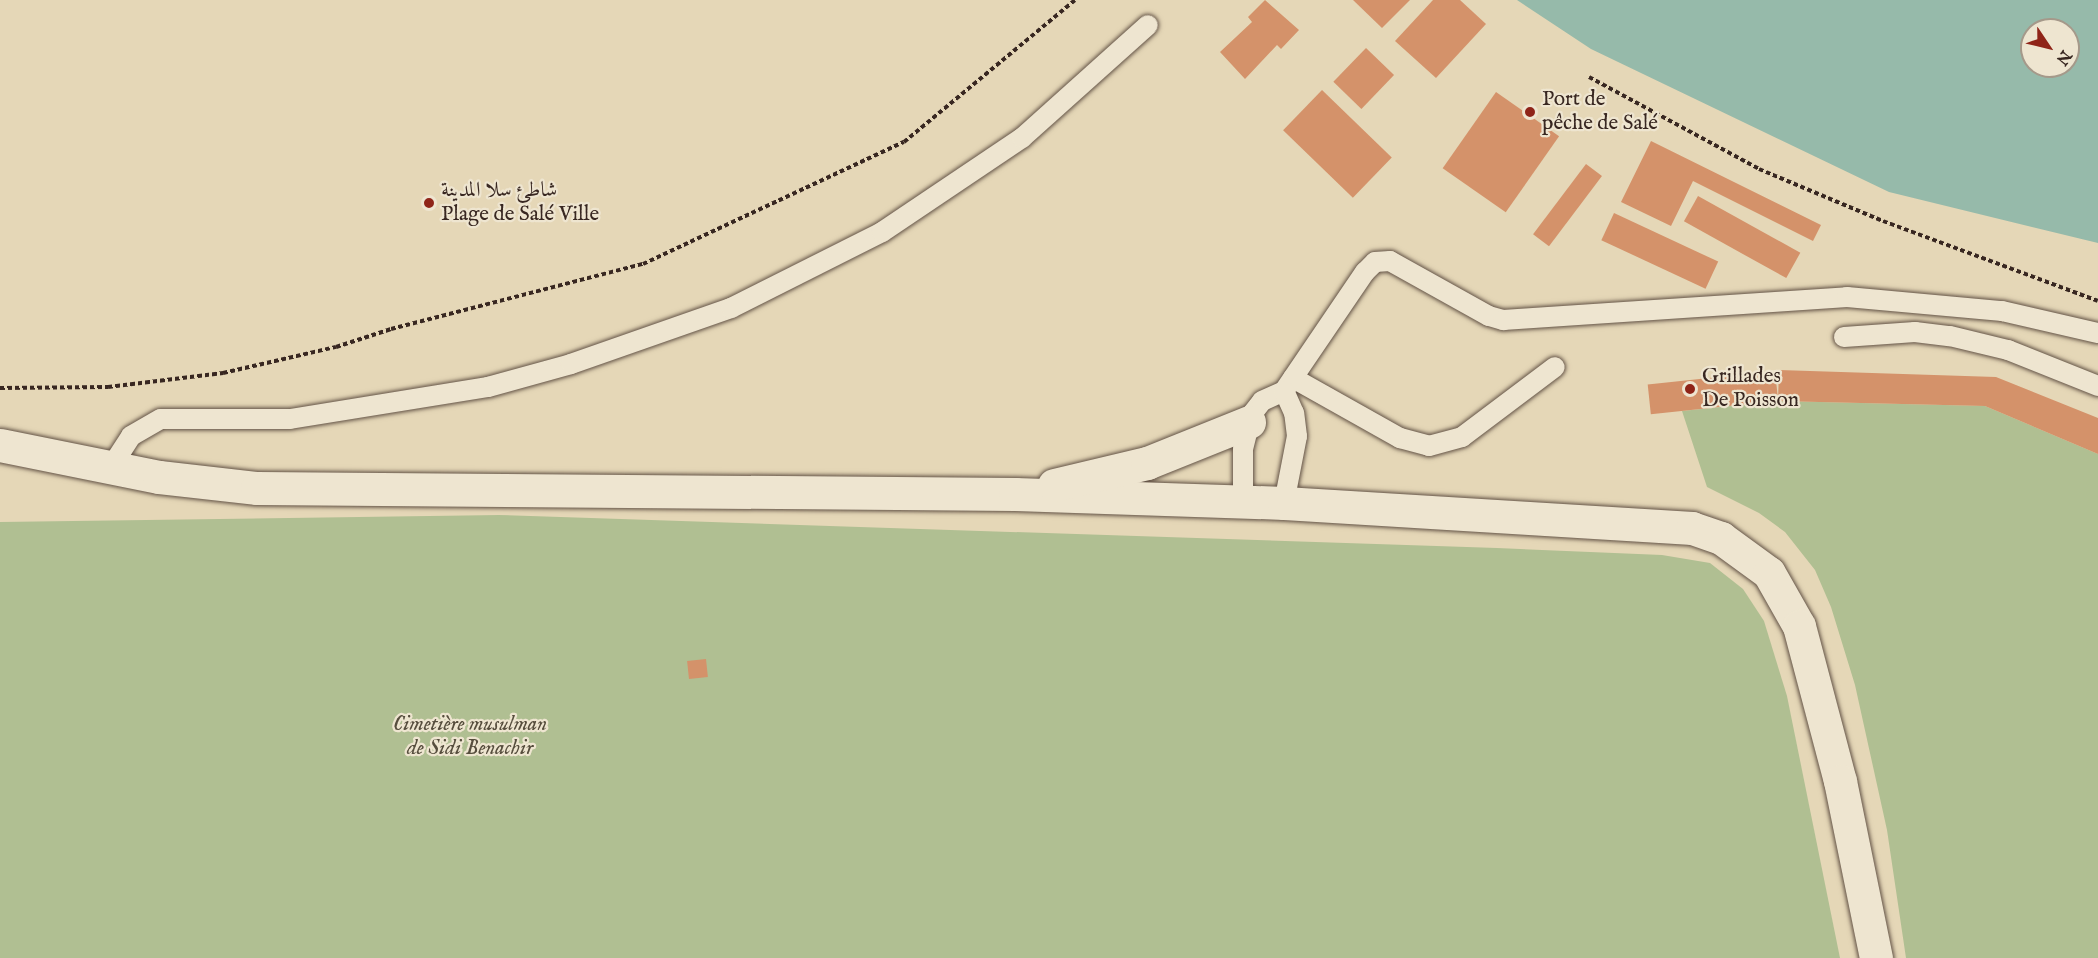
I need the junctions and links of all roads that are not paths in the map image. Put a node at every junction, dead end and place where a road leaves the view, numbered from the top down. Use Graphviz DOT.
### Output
graph roads {
  1 [pos="1148,25"];
  2 [pos="1944,303"];
  3 [pos="2098,333"];
  4 [pos="1950,336"];
  5 [pos="1844,337"];
  6 [pos="1555,367"];
  7 [pos="1288,384"];
  8 [pos="2098,386"];
  9 [pos="1249,422"];
  10 [pos="0,445"];
  11 [pos="111,467"];
  12 [pos="1015,494"];
  13 [pos="1243,502"];
  14 [pos="1284,503"];
  15 [pos="1876,958"];
  1 -- 11 [label="lane"];
  2 -- 3 [label="lane"];
  2 -- 4 [label="lane"];
  2 -- 7 [label="lane"];
  4 -- 5 [label="lane"];
  4 -- 8 [label="lane"];
  6 -- 7 [label="lane"];
  7 -- 9 [label="lane"];
  7 -- 14 [label="lane"];
  9 -- 12 [label="street"];
  9 -- 13 [label="lane"];
  10 -- 11 [label="street"];
  11 -- 12 [label="street"];
  12 -- 13 [label="street"];
  13 -- 14 [label="street"];
  14 -- 15 [label="street"];
}
